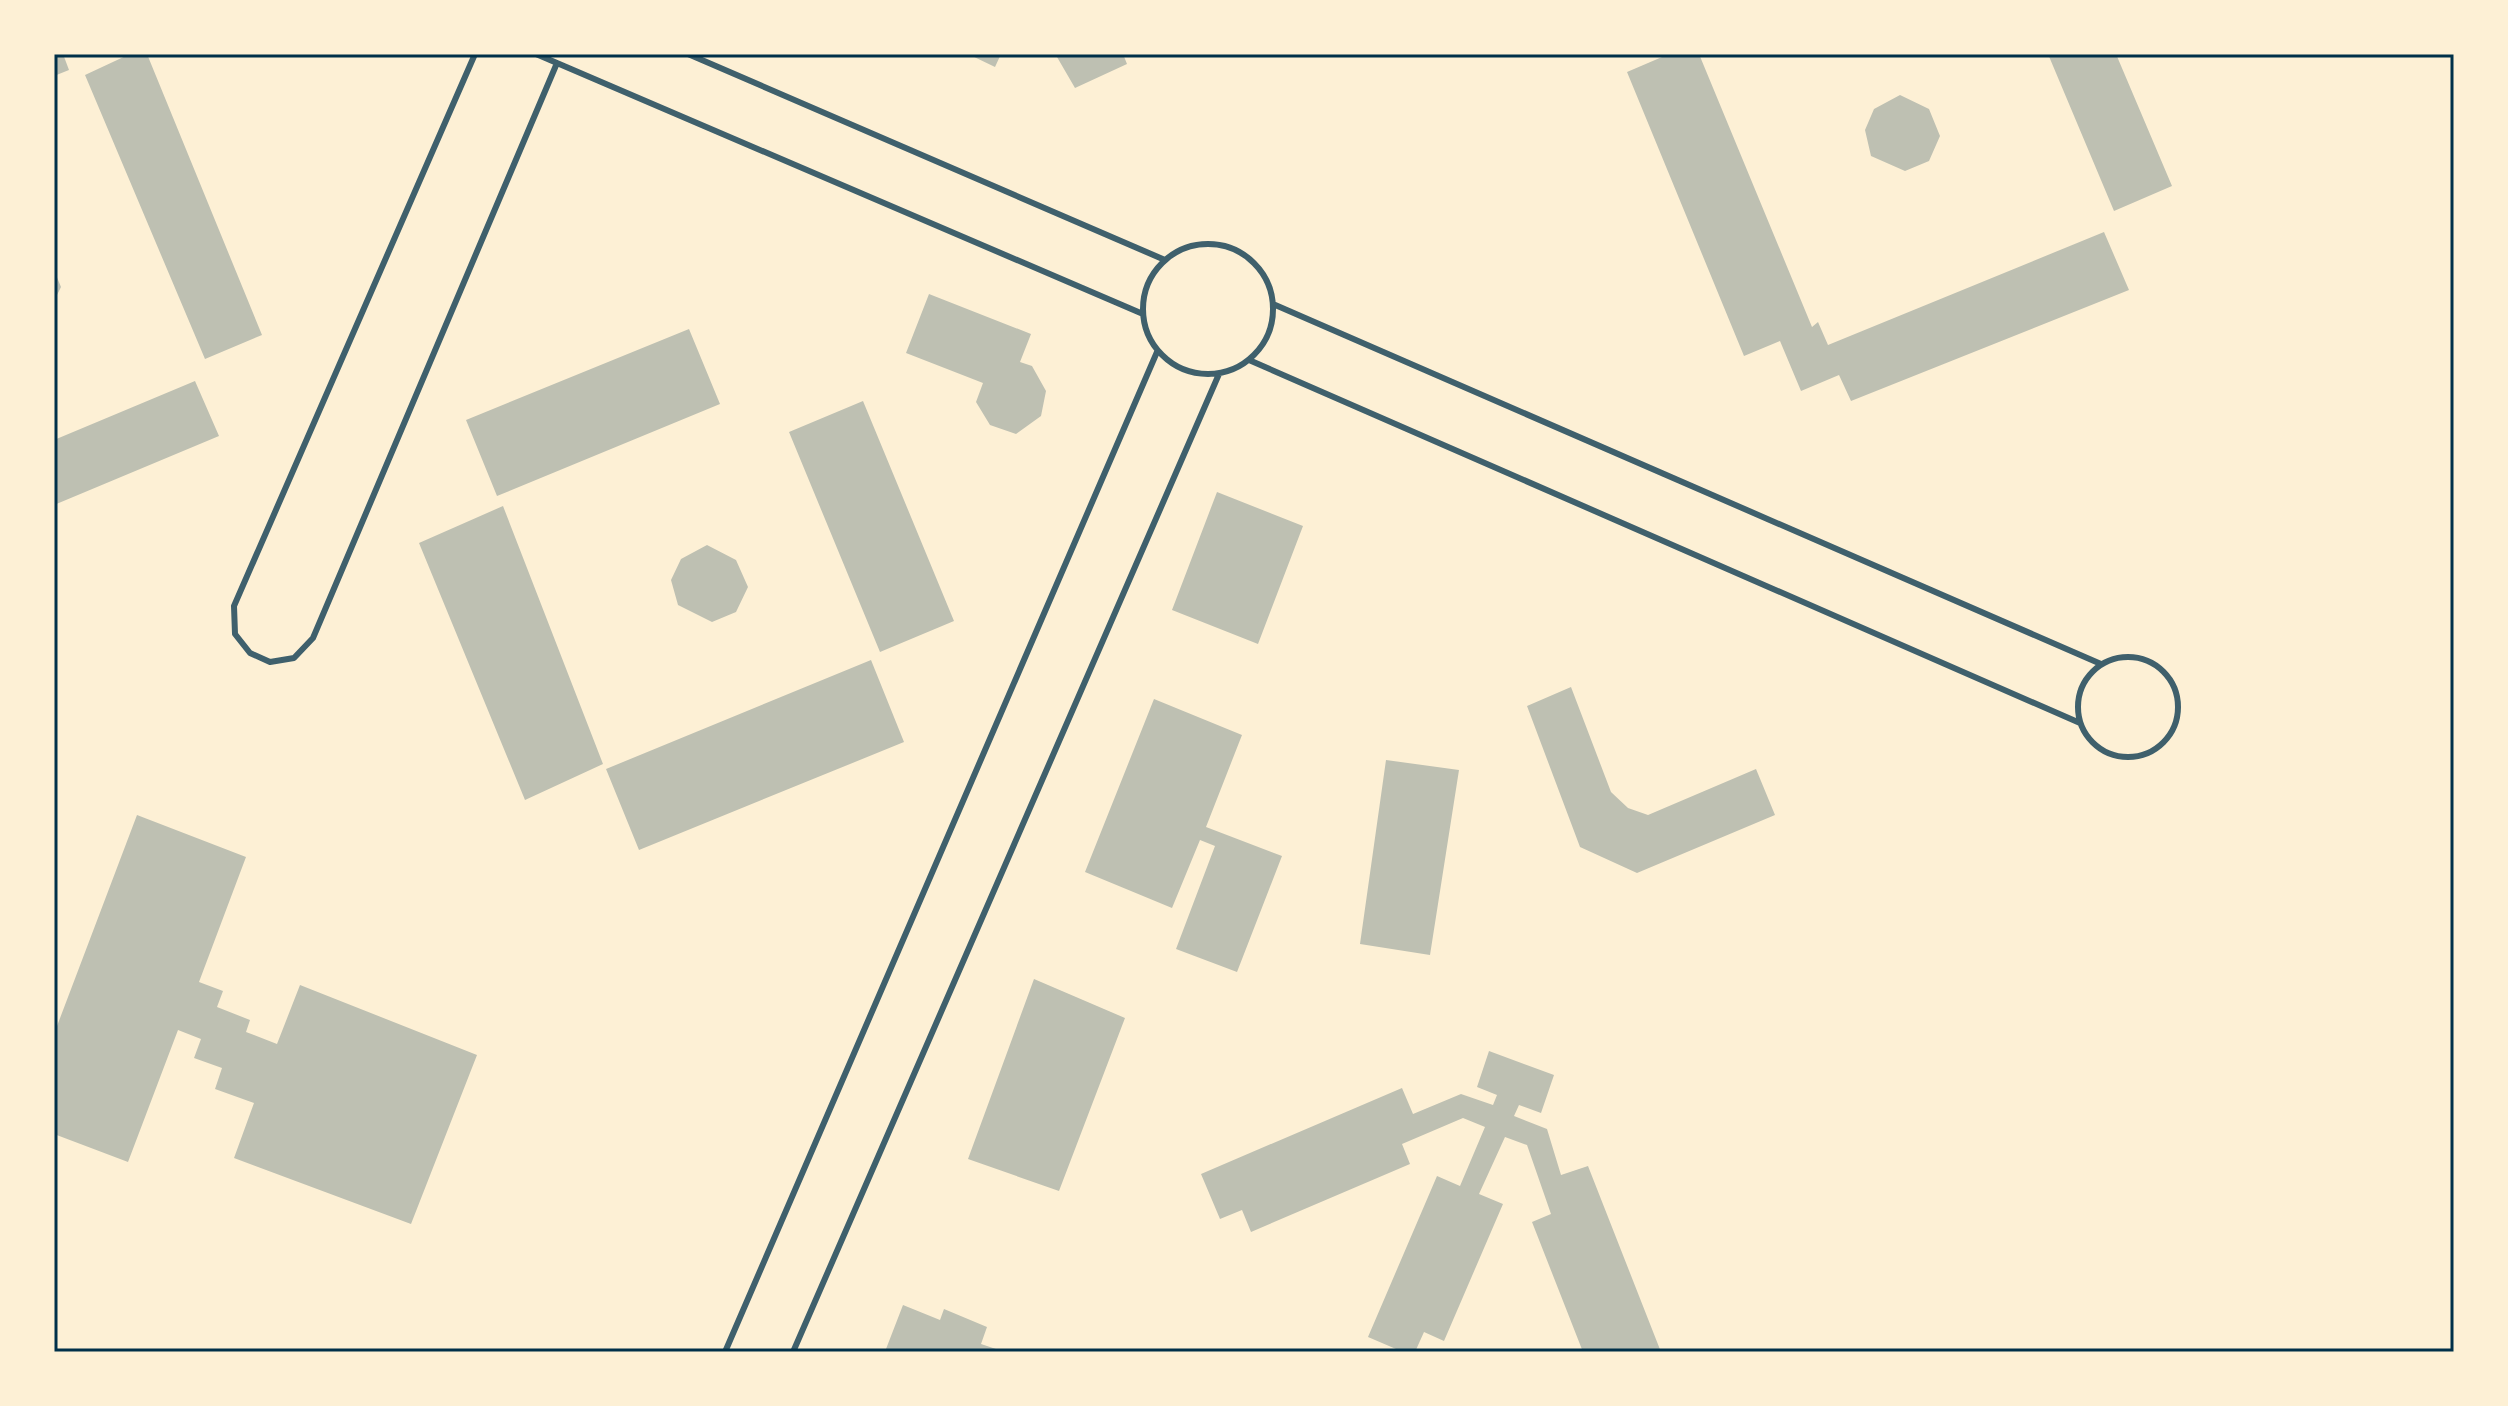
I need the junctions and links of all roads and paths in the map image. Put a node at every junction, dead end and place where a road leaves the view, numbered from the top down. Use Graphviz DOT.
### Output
graph roads {
  1 [pos="475,54"];
  2 [pos="536,54"];
  3 [pos="688,54"];
  4 [pos="557,63"];
  5 [pos="1165,260"];
  6 [pos="1273,304"];
  7 [pos="1143,314"];
  8 [pos="1157,352"];
  9 [pos="1249,360"];
  10 [pos="1219,374"];
  11 [pos="2101,664"];
  12 [pos="2080,723"];
  13 [pos="725,1352"];
  14 [pos="793,1352"];
  1 -- 4 [label="lane"];
  2 -- 4 [label="lane"];
  3 -- 5 [label="lane"];
  4 -- 7 [label="lane"];
  5 -- 6 [label="lane"];
  5 -- 7 [label="lane"];
  6 -- 9 [label="lane"];
  6 -- 11 [label="lane"];
  7 -- 8 [label="lane"];
  8 -- 10 [label="lane"];
  8 -- 13 [label="lane"];
  9 -- 10 [label="lane"];
  9 -- 12 [label="lane"];
  10 -- 14 [label="lane"];
  11 -- 12 [label="lane"];
  11 -- 12 [label="lane"];
}
